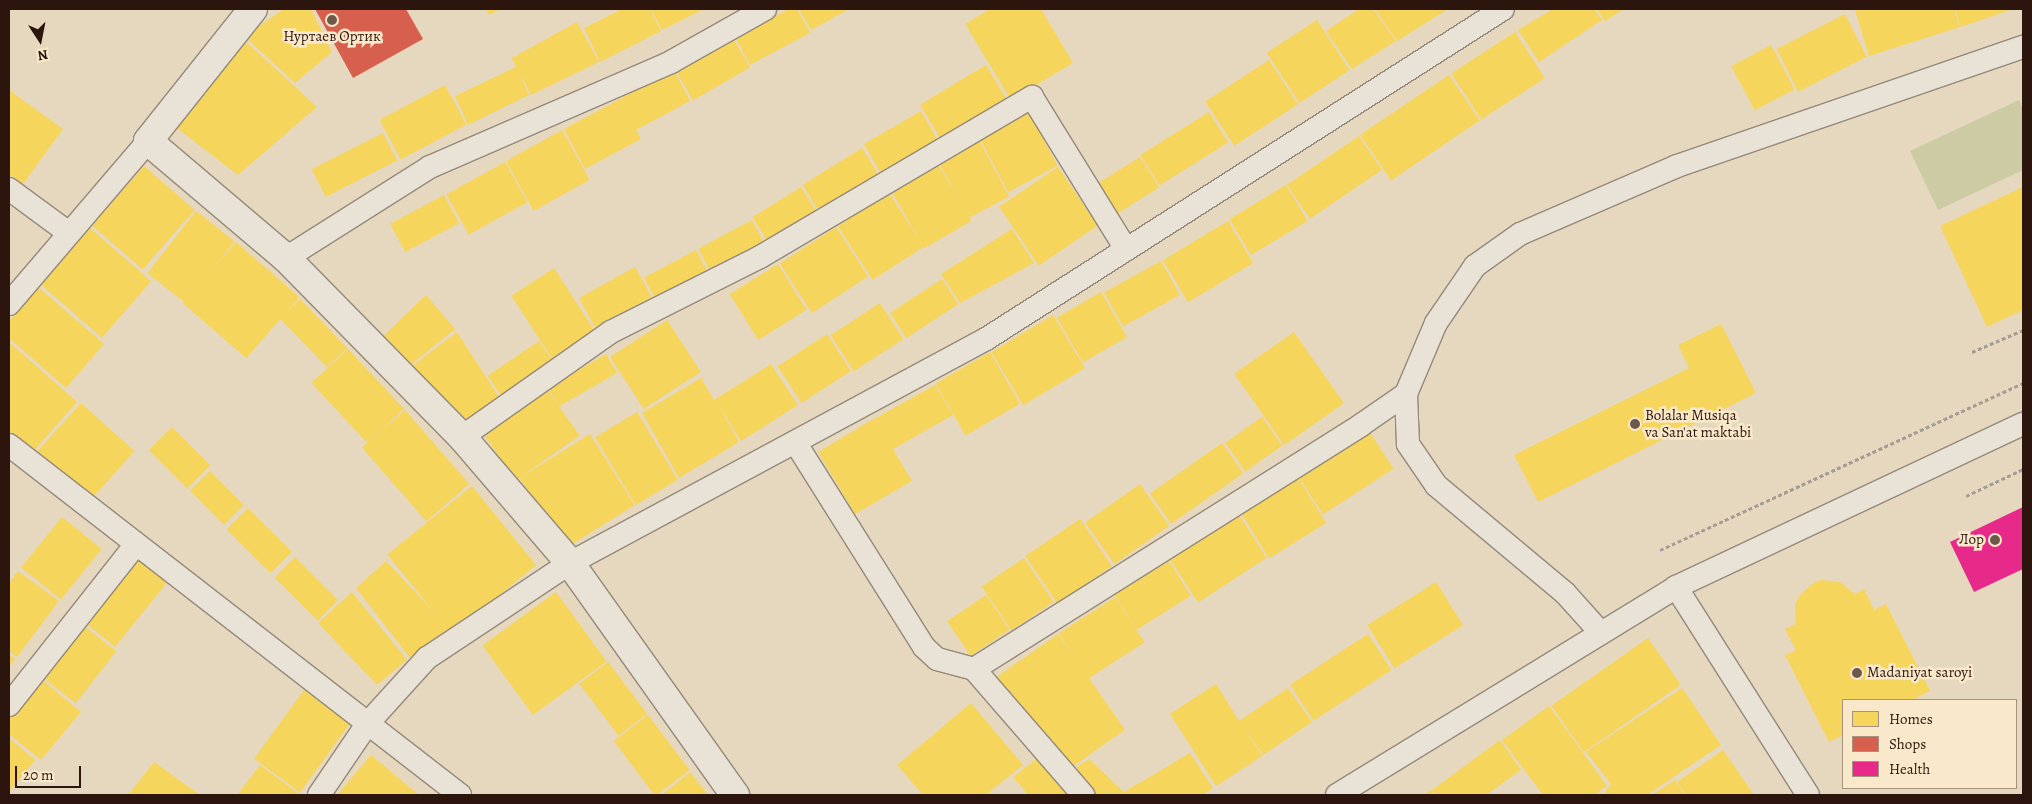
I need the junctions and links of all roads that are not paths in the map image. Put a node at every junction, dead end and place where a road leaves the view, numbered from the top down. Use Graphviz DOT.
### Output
graph roads {
  1 [pos="253,9"];
  2 [pos="765,9"];
  3 [pos="1502,9"];
  4 [pos="2023,47"];
  5 [pos="148,141"];
  6 [pos="9,188"];
  7 [pos="69,233"];
  8 [pos="1126,250"];
  9 [pos="286,258"];
  10 [pos="9,304"];
  11 [pos="1406,394"];
  12 [pos="2023,424"];
  13 [pos="462,437"];
  14 [pos="795,442"];
  15 [pos="9,445"];
  16 [pos="136,544"];
  17 [pos="570,563"];
  18 [pos="1676,587"];
  19 [pos="1601,633"];
  20 [pos="974,669"];
  21 [pos="9,705"];
  22 [pos="368,723"];
  23 [pos="319,795"];
  24 [pos="460,795"];
  25 [pos="735,795"];
  26 [pos="1083,795"];
  27 [pos="1337,795"];
  28 [pos="1808,795"];
  1 -- 5 [label="street"];
  2 -- 9 [label="street"];
  3 -- 8 [label="street"];
  4 -- 11 [label="street"];
  5 -- 7 [label="street"];
  5 -- 9 [label="street"];
  6 -- 7 [label="street"];
  7 -- 10 [label="street"];
  8 -- 13 [label="street"];
  8 -- 14 [label="street"];
  9 -- 13 [label="street"];
  11 -- 19 [label="street"];
  11 -- 20 [label="street"];
  12 -- 18 [label="street"];
  13 -- 17 [label="street"];
  14 -- 17 [label="street"];
  14 -- 20 [label="street"];
  15 -- 16 [label="street"];
  16 -- 21 [label="street"];
  16 -- 22 [label="street"];
  17 -- 22 [label="street"];
  17 -- 25 [label="street"];
  18 -- 19 [label="street"];
  18 -- 28 [label="street"];
  19 -- 27 [label="street"];
  20 -- 26 [label="street"];
  22 -- 23 [label="street"];
  22 -- 24 [label="street"];
}
